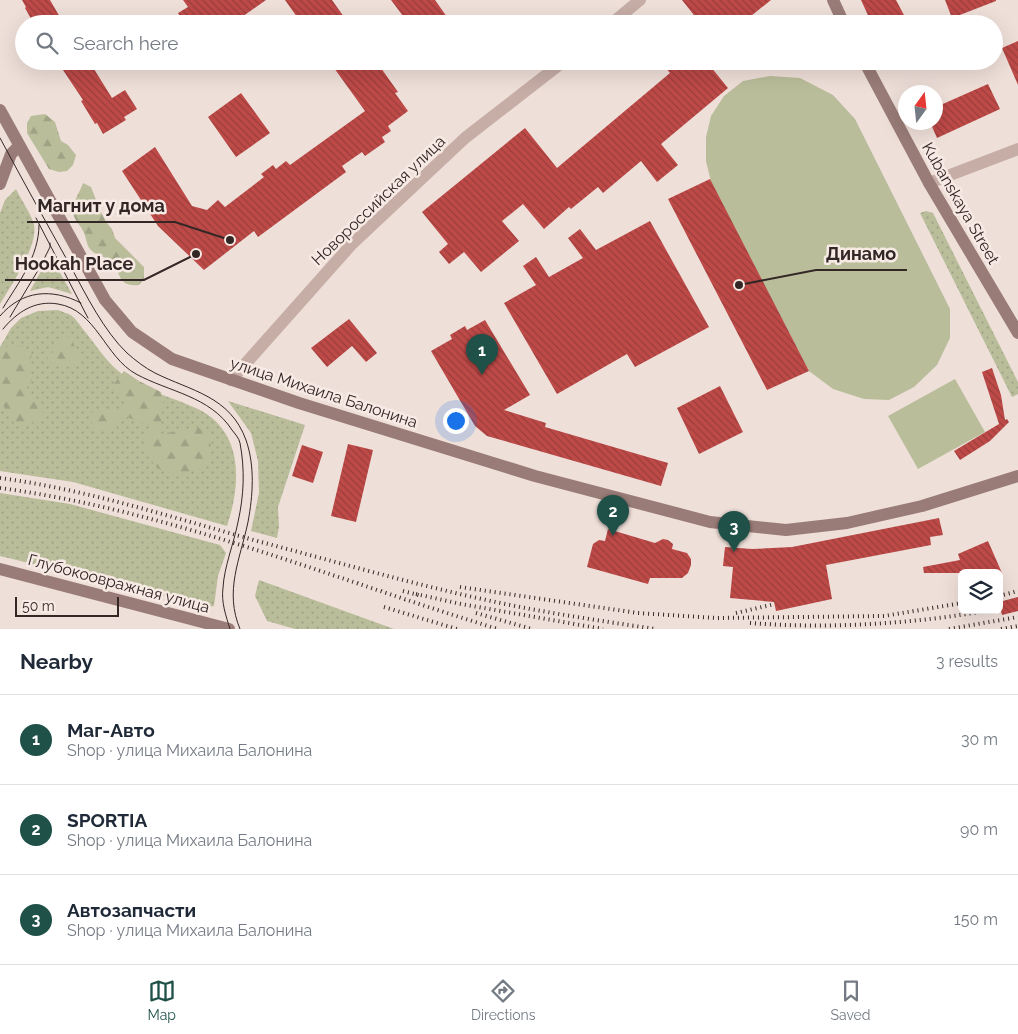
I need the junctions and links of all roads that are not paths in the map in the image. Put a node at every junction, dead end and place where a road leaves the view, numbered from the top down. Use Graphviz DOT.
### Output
graph roads {
  1 [pos="640,0"];
  2 [pos="833,0"];
  3 [pos="622,15"];
  4 [pos="840,15"];
  5 [pos="552,70"];
  6 [pos="869,70"];
  7 [pos="0,110"];
  8 [pos="19,146"];
  9 [pos="1018,149"];
  10 [pos="0,184"];
  11 [pos="929,184"];
  12 [pos="1018,333"];
  13 [pos="231,380"];
  14 [pos="1018,476"];
  15 [pos="0,569"];
  16 [pos="224,628"];
  1 -- 3 [label="street"];
  2 -- 4 [label="main road"];
  5 -- 13 [label="street, Новороссийская улица"];
  6 -- 11 [label="main road, Kubanskaya Street"];
  7 -- 8 [label="main road, улица Михаила Балонина"];
  8 -- 10 [label="main road"];
  8 -- 13 [label="main road, улица Михаила Балонина"];
  9 -- 11 [label="street"];
  11 -- 12 [label="main road, Kubanskaya Street"];
  13 -- 14 [label="main road, улица Михаила Балонина"];
  15 -- 16 [label="main road, Глубокоовражная улица"];
}
